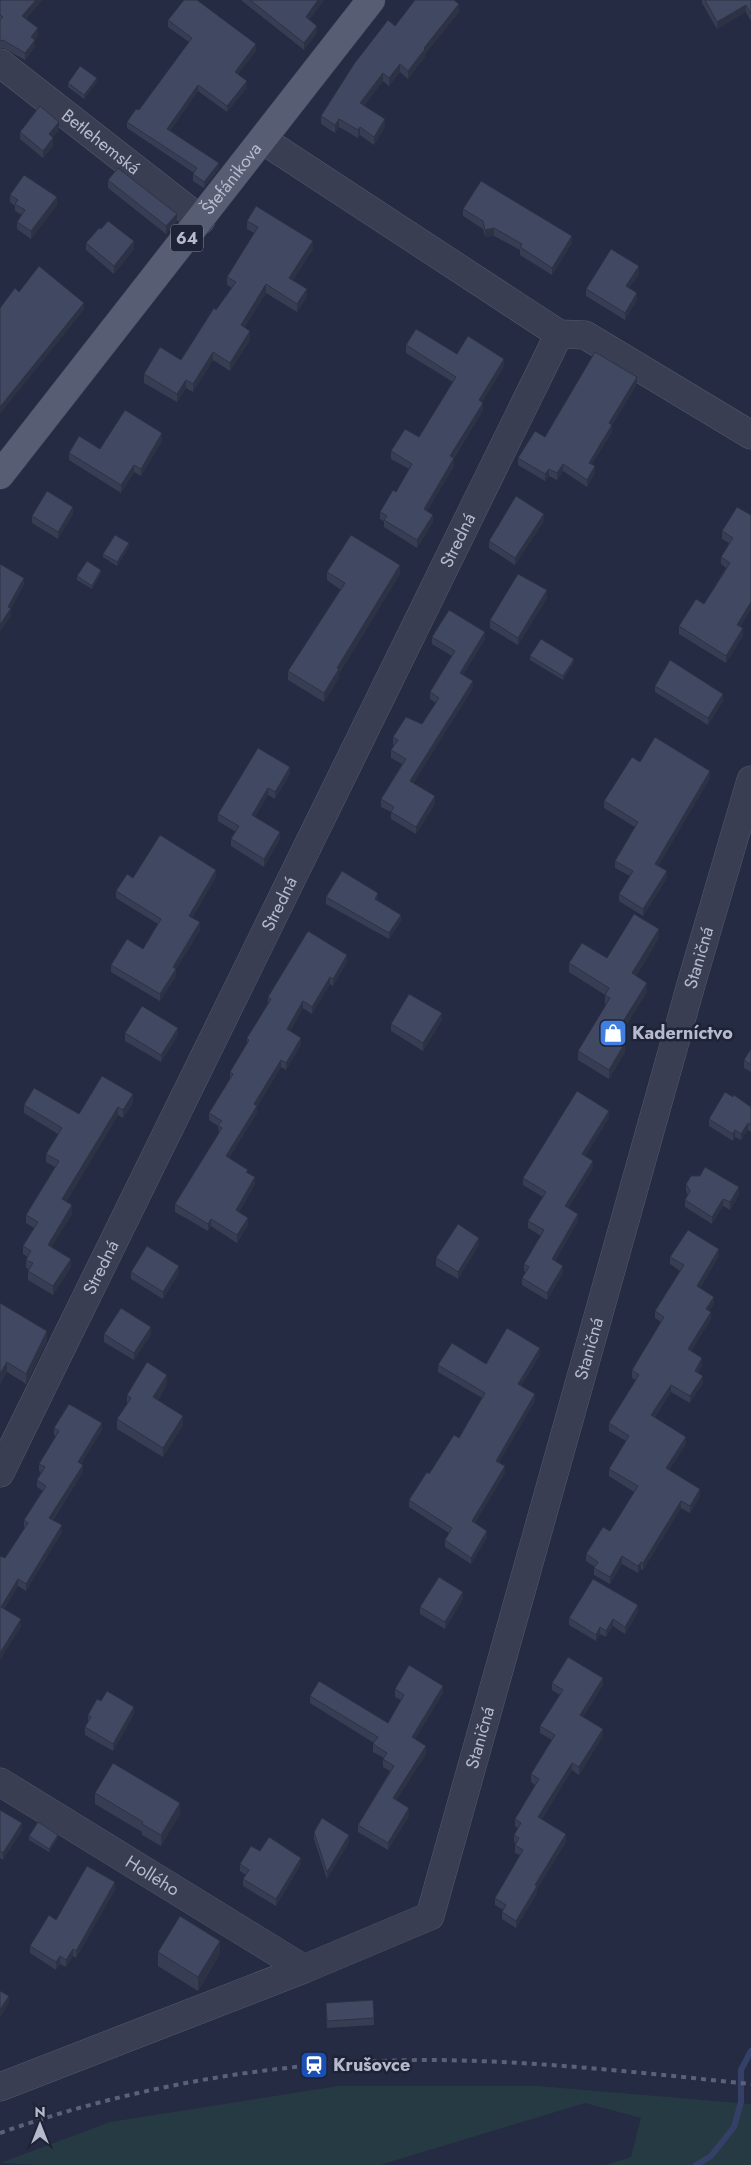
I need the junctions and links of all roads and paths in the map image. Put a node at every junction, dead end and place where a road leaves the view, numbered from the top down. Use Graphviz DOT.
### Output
graph roads {
  1 [pos="371,0"];
  2 [pos="0,63"];
  3 [pos="263,140"];
  4 [pos="201,220"];
  5 [pos="559,334"];
  6 [pos="751,435"];
  7 [pos="0,475"];
  8 [pos="751,780"];
  9 [pos="0,1473"];
  10 [pos="0,1782"];
  11 [pos="304,1969"];
  12 [pos="0,2087"];
  1 -- 3 [label="main road, Štefánikova / 64"];
  2 -- 4 [label="street, Betlehemská"];
  3 -- 4 [label="main road, Štefánikova / 64"];
  3 -- 5 [label="street"];
  4 -- 7 [label="main road, Štefánikova / 64"];
  5 -- 6 [label="street"];
  5 -- 9 [label="street, Stredná"];
  8 -- 11 [label="street, Staničná"];
  10 -- 11 [label="street, Hollého"];
  11 -- 12 [label="street"];
}
